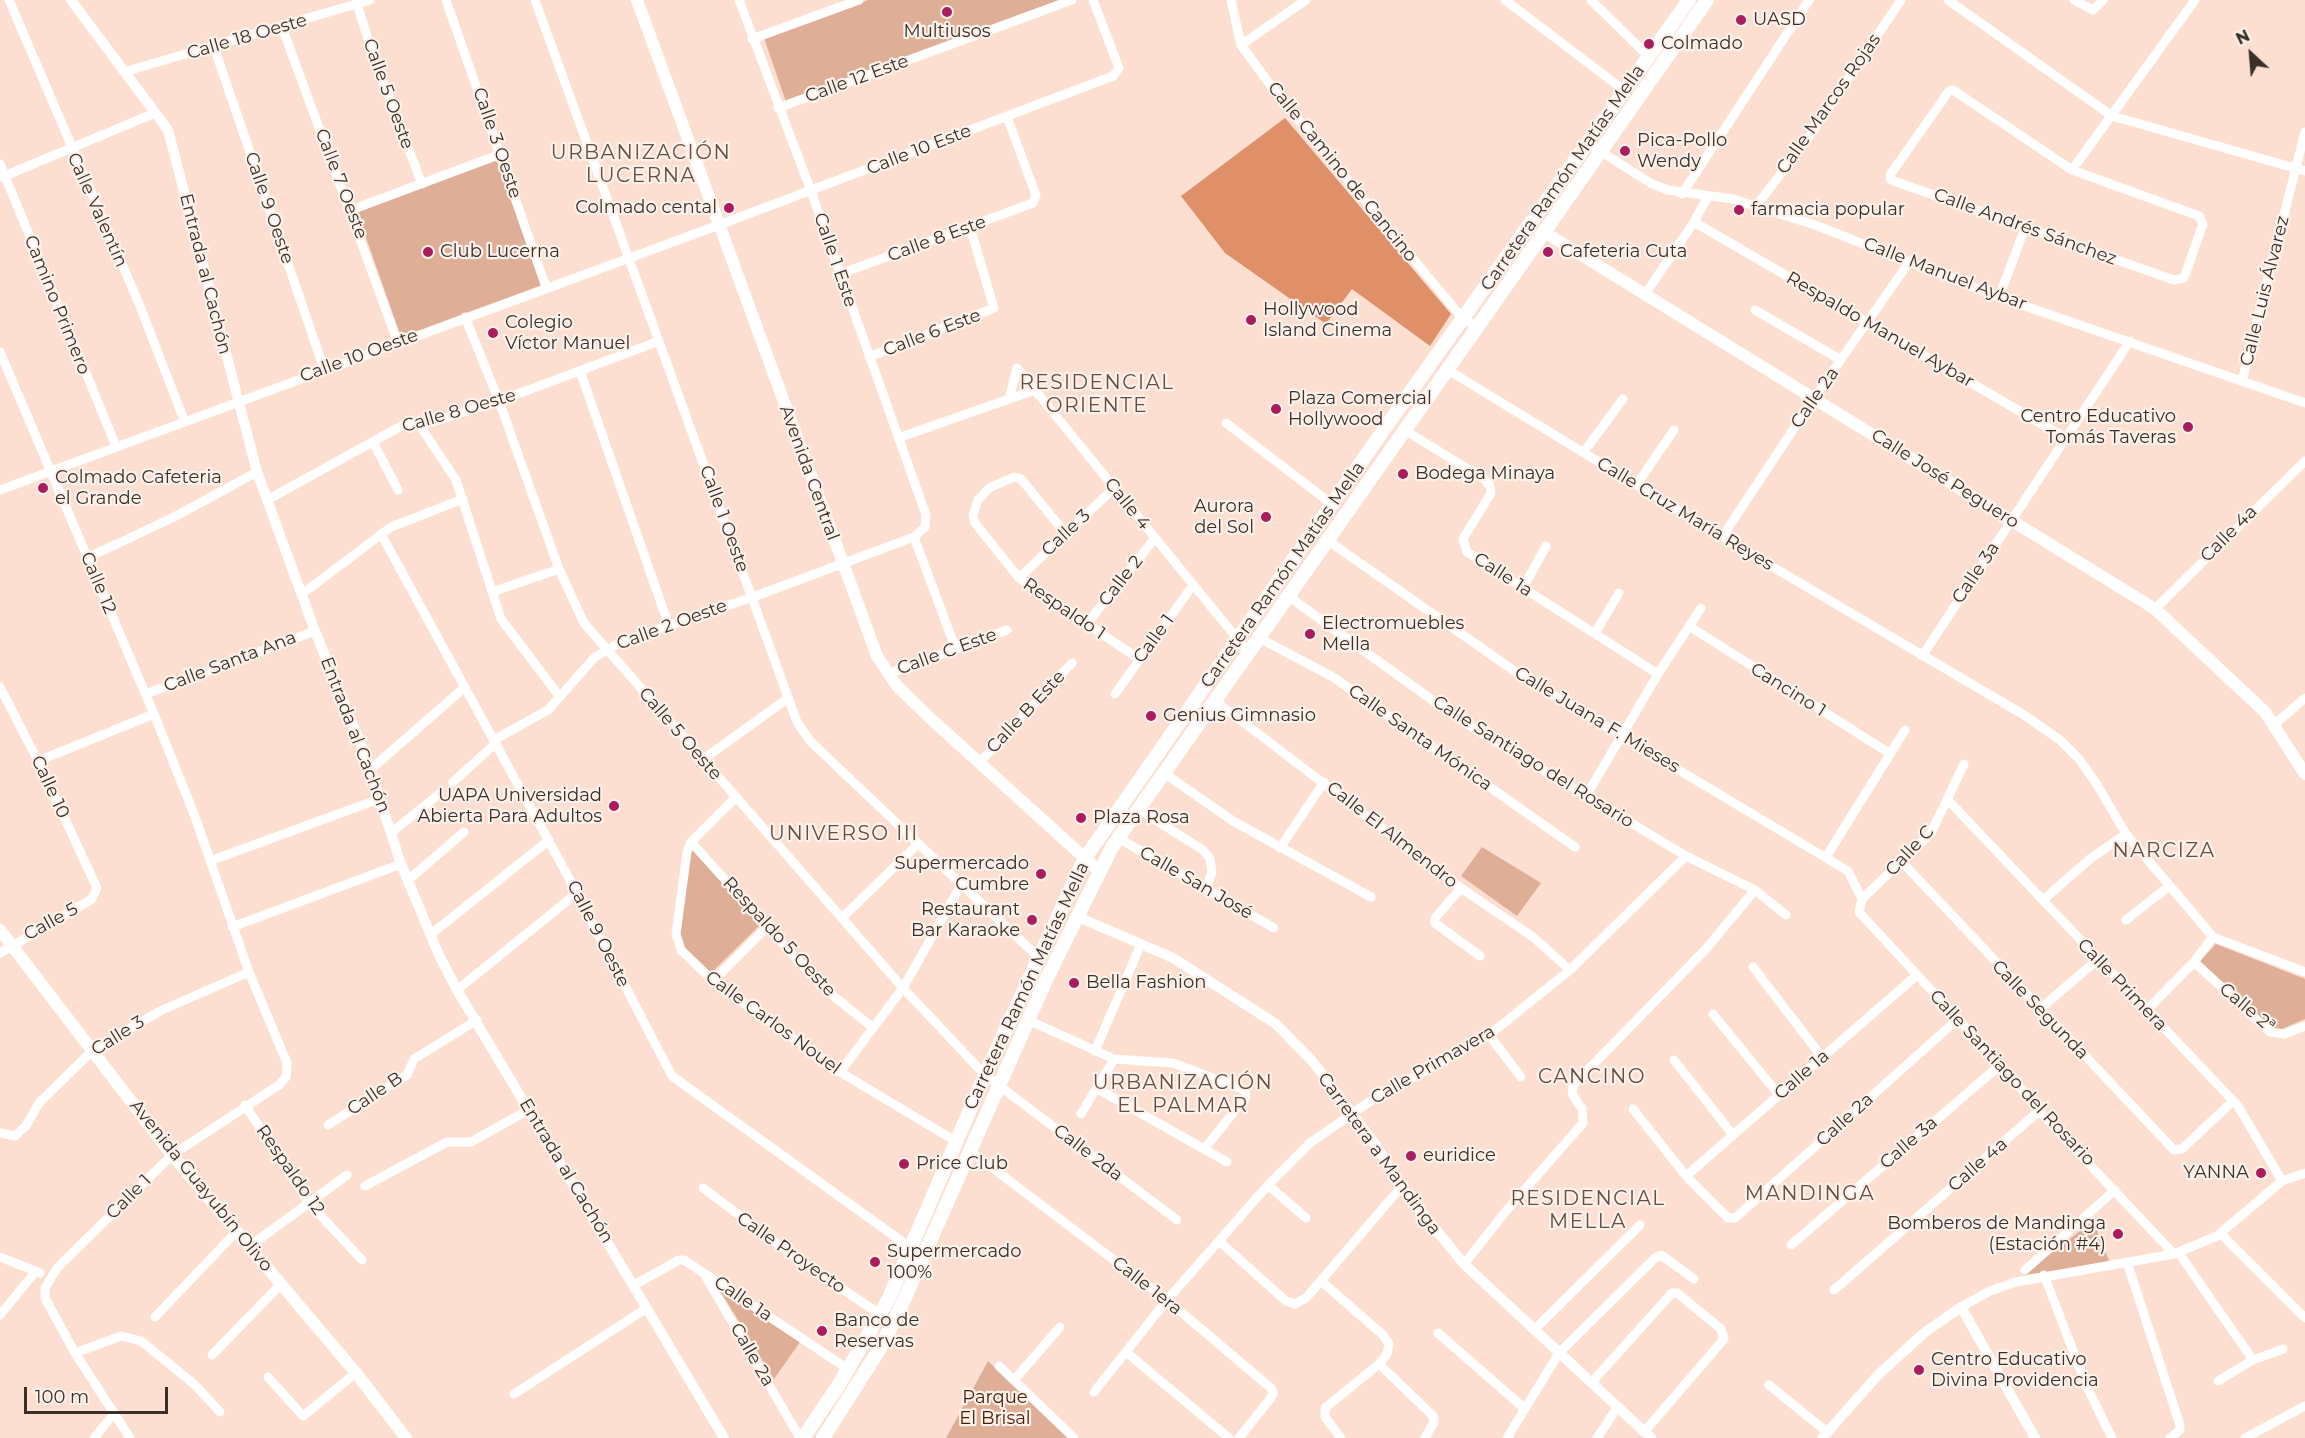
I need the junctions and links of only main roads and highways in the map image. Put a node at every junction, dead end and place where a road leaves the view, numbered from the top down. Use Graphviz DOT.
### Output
graph roads {
  1 [pos="637,0"];
  2 [pos="1689,0"];
  3 [pos="1707,0"];
  4 [pos="1544,232"];
  5 [pos="2305,774"];
  6 [pos="1085,858"];
  7 [pos="1098,870"];
  8 [pos="0,930"];
  9 [pos="406,1438"];
  10 [pos="802,1438"];
  11 [pos="823,1438"];
  1 -- 6 [label="main road, Avenida Central"];
  2 -- 6 [label="main road, Carretera Ramón Matías Mella"];
  3 -- 4 [label="main road, Carretera Ramón Matías Mella"];
  4 -- 5 [label="main road, Calle José Peguero"];
  4 -- 7 [label="main road, Carretera Ramón Matías Mella"];
  6 -- 7 [label="main road, Avenida Central"];
  6 -- 10 [label="main road, Carretera Ramón Matías Mella"];
  7 -- 11 [label="main road, Carretera Ramón Matías Mella"];
  8 -- 9 [label="main road, Avenida Guayubín Olivo"];
}
